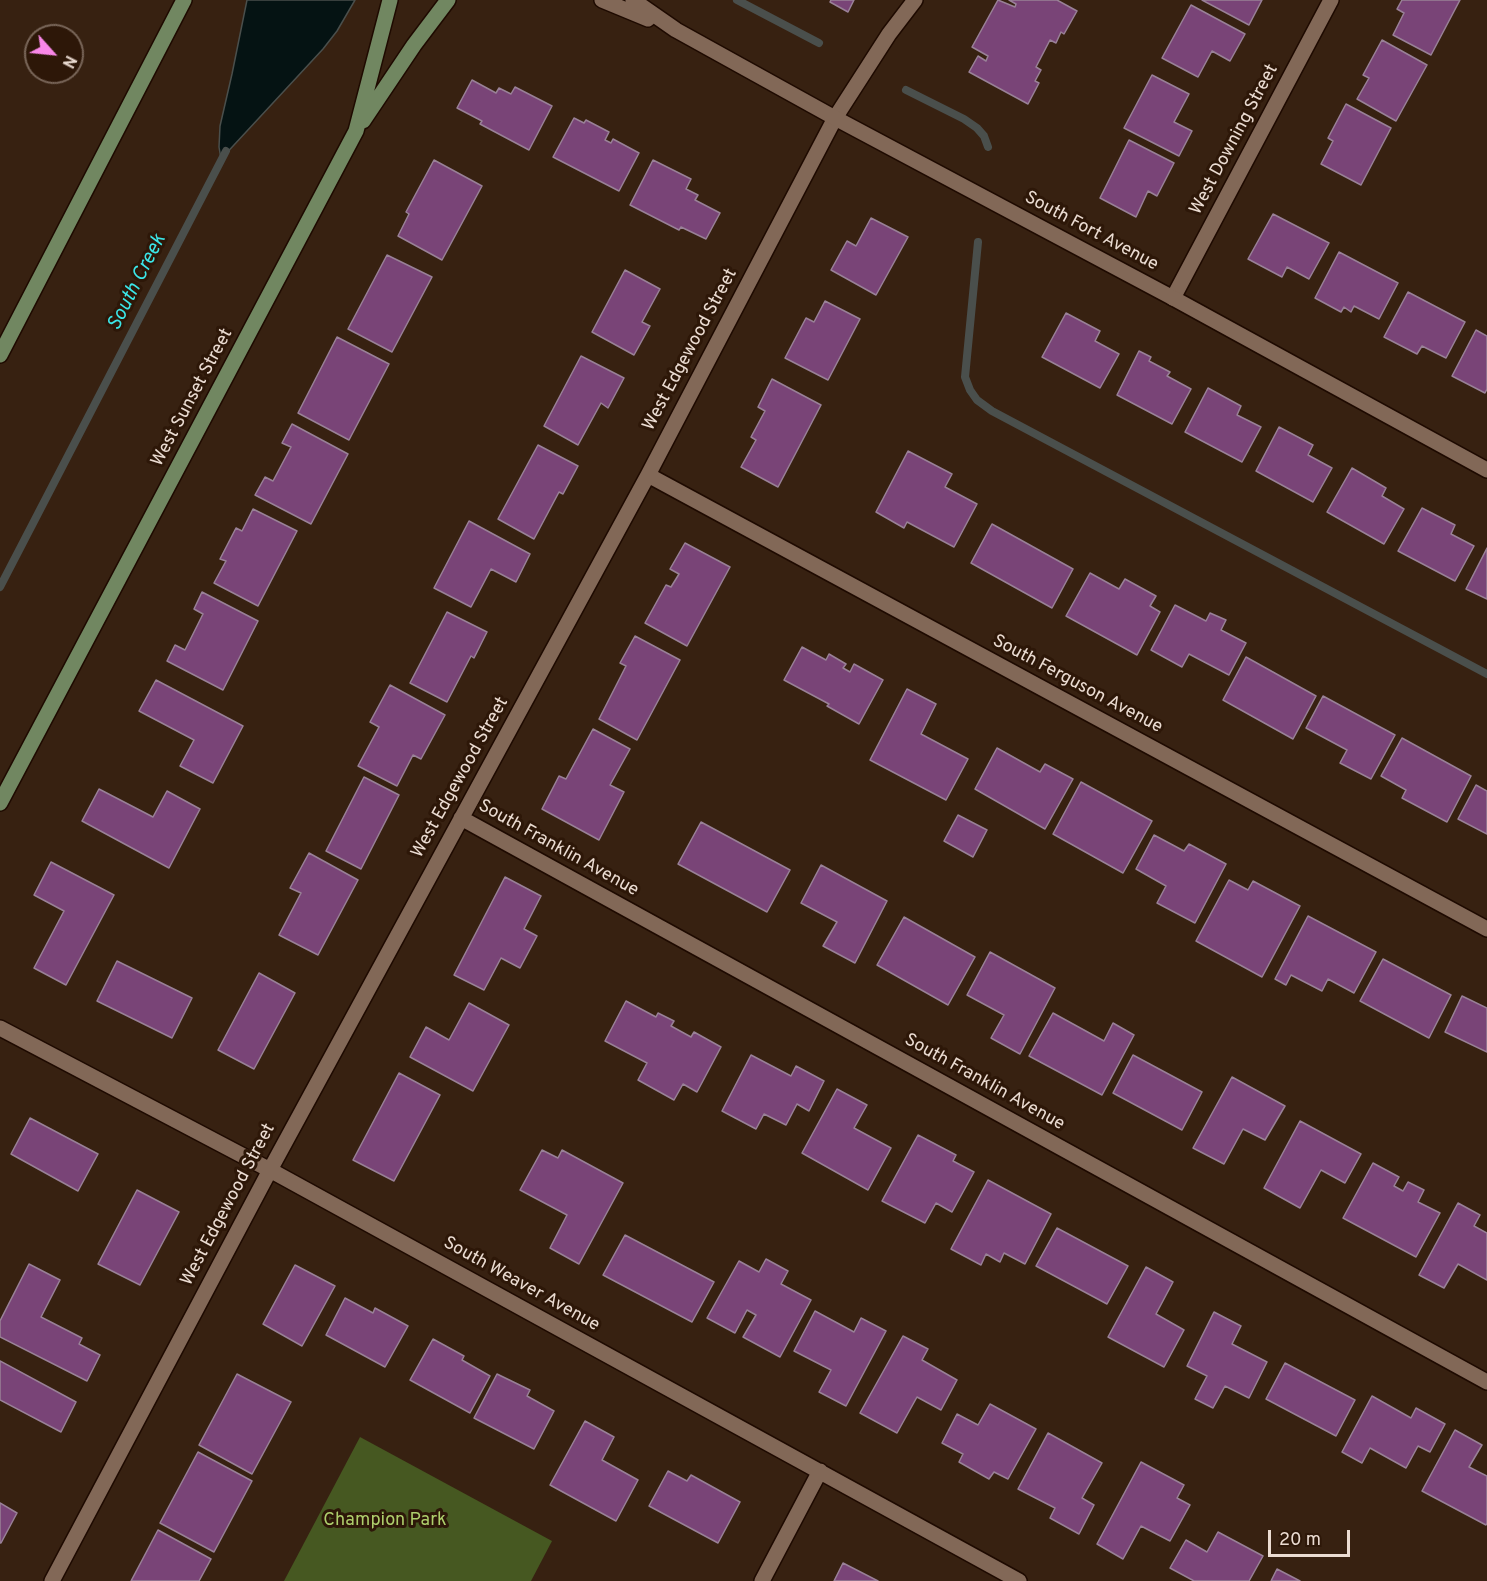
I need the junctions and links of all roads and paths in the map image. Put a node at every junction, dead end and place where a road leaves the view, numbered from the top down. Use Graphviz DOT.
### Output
graph roads {
  1 [pos="184,0"];
  2 [pos="390,0"];
  3 [pos="448,0"];
  4 [pos="602,0"];
  5 [pos="633,0"];
  6 [pos="915,0"];
  7 [pos="1331,0"];
  8 [pos="676,30"];
  9 [pos="835,118"];
  10 [pos="356,131"];
  11 [pos="1173,298"];
  12 [pos="0,355"];
  13 [pos="1487,470"];
  14 [pos="648,475"];
  15 [pos="0,803"];
  16 [pos="461,818"];
  17 [pos="1487,929"];
  18 [pos="0,1028"];
  19 [pos="270,1170"];
  20 [pos="1487,1382"];
  21 [pos="820,1471"];
  22 [pos="52,1581"];
  23 [pos="762,1581"];
  24 [pos="1019,1581"];
  1 -- 12 [label="main road"];
  2 -- 10 [label="main road, West Sunset Street"];
  3 -- 10 [label="main road"];
  4 -- 8 [label="street, South Fort Avenue"];
  5 -- 8 [label="street, South Fort Avenue"];
  6 -- 9 [label="street, West Edgewood Street"];
  7 -- 11 [label="street, West Downing Street"];
  8 -- 9 [label="street, South Fort Avenue"];
  9 -- 11 [label="street, South Fort Avenue"];
  9 -- 14 [label="street, West Edgewood Street"];
  10 -- 15 [label="main road, West Sunset Street"];
  11 -- 13 [label="street, South Fort Avenue"];
  14 -- 16 [label="street, West Edgewood Street"];
  14 -- 17 [label="street, South Ferguson Avenue"];
  16 -- 19 [label="street, West Edgewood Street"];
  16 -- 20 [label="street, South Franklin Avenue"];
  18 -- 19 [label="street, South Weaver Avenue"];
  19 -- 21 [label="street, South Weaver Avenue"];
  19 -- 22 [label="street, West Edgewood Street"];
  21 -- 23 [label="street"];
  21 -- 24 [label="street, South Weaver Avenue"];
}
